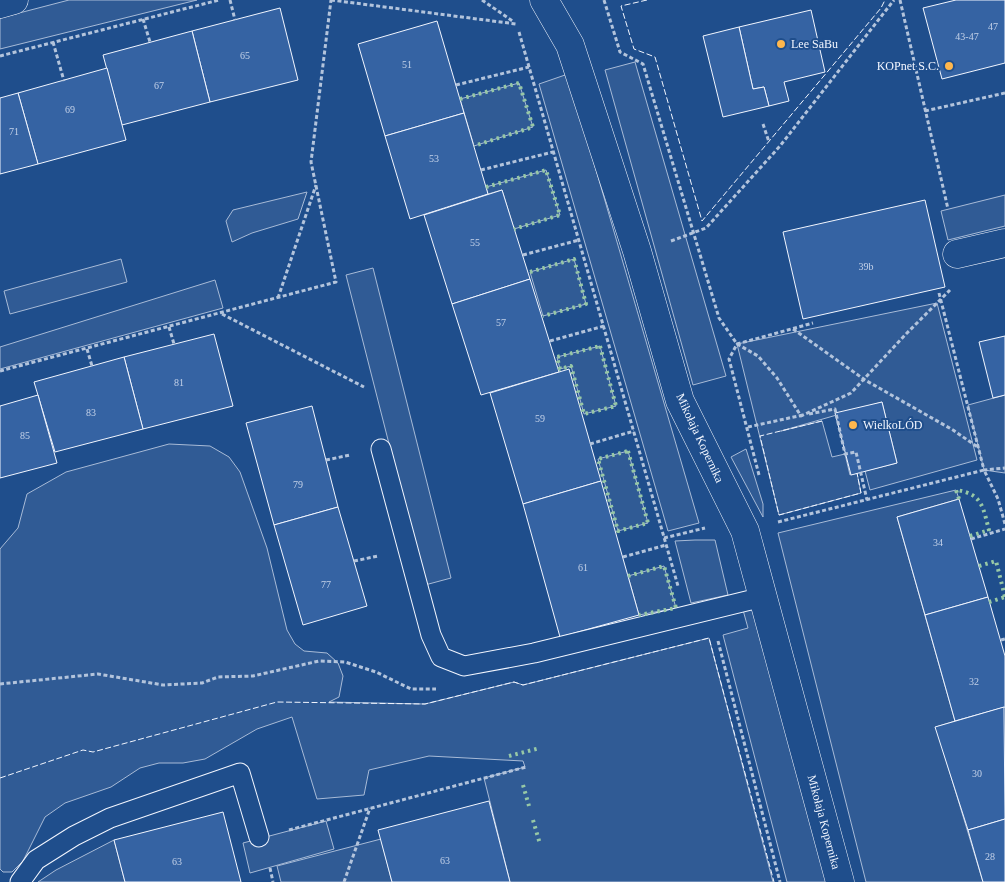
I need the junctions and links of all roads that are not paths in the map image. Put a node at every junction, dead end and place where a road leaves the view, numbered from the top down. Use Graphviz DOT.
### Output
graph roads {
  1 [pos="14,0"];
  2 [pos="0,4"];
  3 [pos="547,6"];
  4 [pos="1005,243"];
  5 [pos="957,254"];
  6 [pos="381,448"];
  7 [pos="763,598"];
  8 [pos="259,837"];
  9 [pos="20,882"];
  10 [pos="840,882"];
  1 -- 2 [label="street"];
  3 -- 7 [label="street, Mikołaja Kopernika"];
  4 -- 5 [label="street"];
  6 -- 7 [label="lane"];
  7 -- 10 [label="street, Mikołaja Kopernika"];
  8 -- 9 [label="lane"];
}
